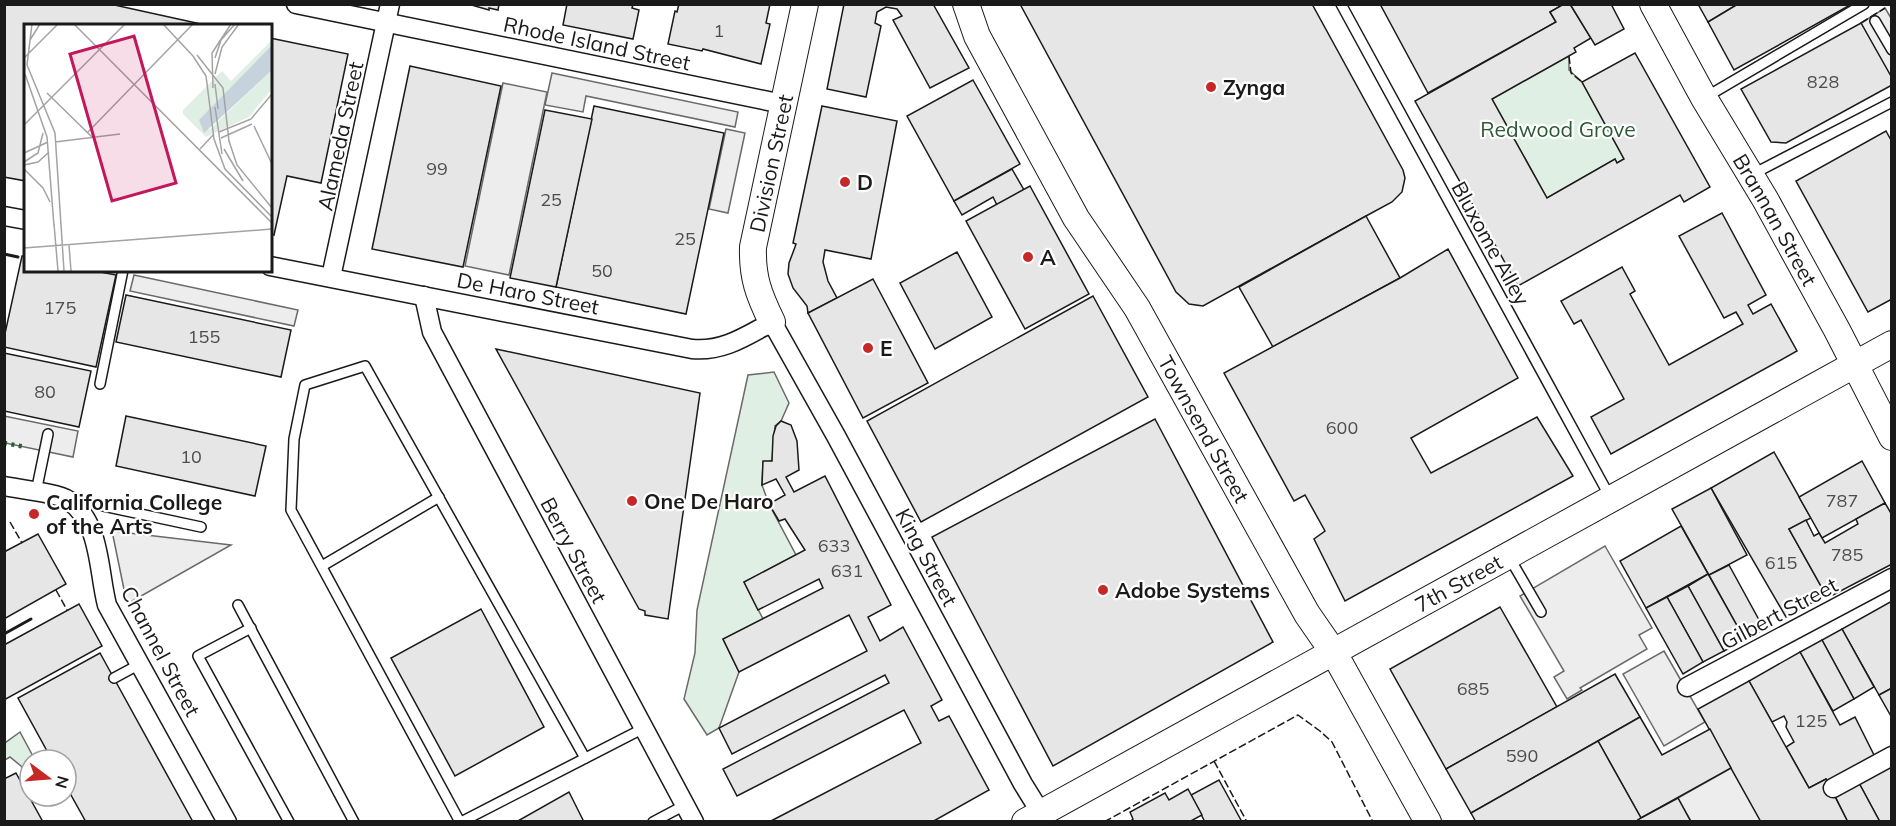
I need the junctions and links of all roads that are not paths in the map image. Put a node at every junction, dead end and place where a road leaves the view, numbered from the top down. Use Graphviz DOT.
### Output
graph roads {
  1 [pos="296,4"];
  2 [pos="390,4"];
  3 [pos="953,4"];
  4 [pos="966,4"];
  5 [pos="1341,4"];
  6 [pos="1653,4"];
  7 [pos="1864,4"];
  8 [pos="805,5"];
  9 [pos="1875,21"];
  10 [pos="387,23"];
  11 [pos="977,36"];
  12 [pos="1892,50"];
  13 [pos="1704,98"];
  14 [pos="1892,102"];
  15 [pos="783,104"];
  16 [pos="1751,175"];
  17 [pos="4,216"];
  18 [pos="24,220"];
  19 [pos="272,266"];
  20 [pos="123,272"];
  21 [pos="331,277"];
  22 [pos="424,296"];
  23 [pos="772,322"];
  24 [pos="1892,344"];
  25 [pos="1854,365"];
  26 [pos="100,384"];
  27 [pos="48,434"];
  28 [pos="1892,437"];
  29 [pos="4,486"];
  30 [pos="36,492"];
  31 [pos="439,497"];
  32 [pos="66,498"];
  33 [pos="1611,499"];
  34 [pos="201,527"];
  35 [pos="1508,555"];
  36 [pos="322,566"];
  37 [pos="1892,578"];
  38 [pos="238,605"];
  39 [pos="1541,612"];
  40 [pos="251,628"];
  41 [pos="1334,652"];
  42 [pos="140,663"];
  43 [pos="114,678"];
  44 [pos="1687,687"];
  45 [pos="644,728"];
  46 [pos="1892,756"];
  47 [pos="585,758"];
  48 [pos="1833,788"];
  49 [pos="686,805"];
  50 [pos="1037,819"];
  51 [pos="227,822"];
  52 [pos="289,822"];
  53 [pos="354,822"];
  54 [pos="460,822"];
  55 [pos="654,822"];
  56 [pos="694,822"];
  57 [pos="1428,822"];
  1 -- 10 [label="street, Rhode Island Street"];
  2 -- 10 [label="street, Alameda Street"];
  3 -- 11 [label="main road, Townsend Street"];
  4 -- 11 [label="main road, Townsend Street"];
  5 -- 33 [label="lane, Bluxome Alley"];
  6 -- 13 [label="main road, Brannan Street"];
  7 -- 13 [label="lane"];
  8 -- 15 [label="main road, Division Street"];
  9 -- 12 [label="lane"];
  10 -- 15 [label="street, Rhode Island Street"];
  10 -- 21 [label="street, Alameda Street"];
  11 -- 41 [label="main road, Townsend Street"];
  13 -- 16 [label="main road, Brannan Street"];
  14 -- 16 [label="lane"];
  15 -- 23 [label="main road, Division Street"];
  16 -- 25 [label="main road, Brannan Street"];
  17 -- 18 [label="street"];
  19 -- 21 [label="street, De Haro Street"];
  20 -- 26 [label="lane"];
  21 -- 22 [label="street, De Haro Street"];
  22 -- 23 [label="street, De Haro Street"];
  22 -- 45 [label="street, Berry Street"];
  23 -- 50 [label="street, King Street"];
  24 -- 25 [label="main road, 7th Street"];
  25 -- 28 [label="main road, Brannan Street"];
  25 -- 33 [label="main road, 7th Street"];
  27 -- 30 [label="lane"];
  29 -- 30 [label="street"];
  30 -- 32 [label="street"];
  31 -- 36 [label="lane"];
  31 -- 36 [label="lane"];
  31 -- 47 [label="lane"];
  32 -- 34 [label="lane"];
  32 -- 42 [label="street, Channel Street"];
  33 -- 35 [label="main road, 7th Street"];
  35 -- 39 [label="lane"];
  35 -- 41 [label="main road, 7th Street"];
  36 -- 54 [label="lane"];
  37 -- 44 [label="street, Gilbert Street"];
  38 -- 40 [label="lane"];
  40 -- 52 [label="lane"];
  40 -- 53 [label="lane"];
  41 -- 50 [label="main road, 7th Street"];
  41 -- 57 [label="main road, Townsend Street"];
  42 -- 43 [label="lane"];
  42 -- 51 [label="street, Channel Street"];
  45 -- 47 [label="lane"];
  45 -- 49 [label="street, Berry Street"];
  46 -- 48 [label="street"];
  47 -- 54 [label="lane"];
  49 -- 55 [label="lane"];
  49 -- 56 [label="street, Berry Street"];
}
